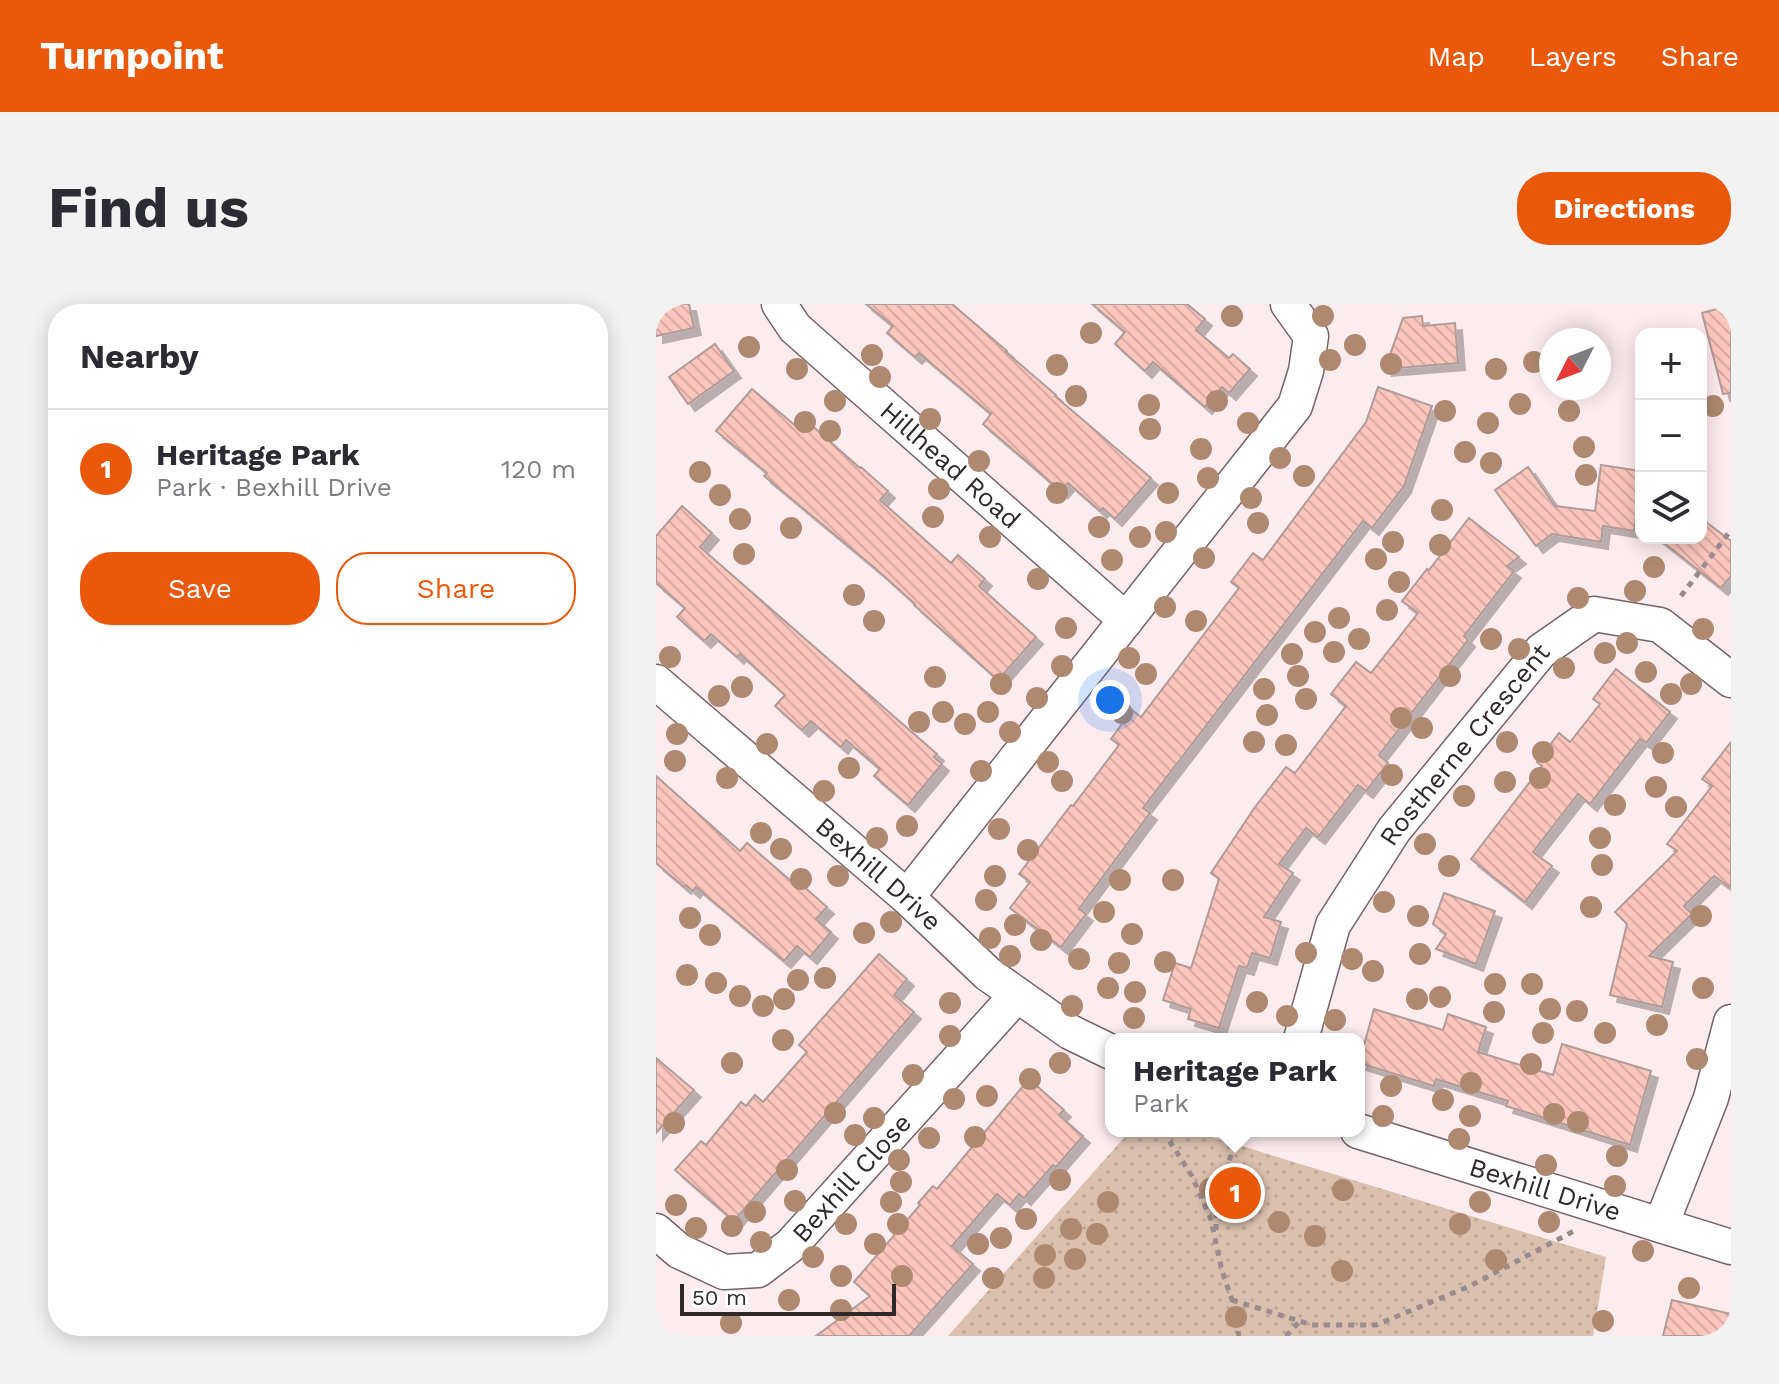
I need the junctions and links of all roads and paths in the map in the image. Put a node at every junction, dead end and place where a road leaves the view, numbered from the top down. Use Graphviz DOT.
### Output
graph roads {
  1 [pos="779,304"];
  2 [pos="1288,304"];
  3 [pos="1731,530"];
  4 [pos="1681,596"];
  5 [pos="1126,620"];
  6 [pos="1731,680"];
  7 [pos="656,682"];
  8 [pos="907,897"];
  9 [pos="1017,995"];
  10 [pos="1731,1022"];
  11 [pos="1303,1033"];
  12 [pos="1105,1049"];
  13 [pos="1365,1133"];
  14 [pos="1167,1137"];
  15 [pos="1237,1138"];
  16 [pos="1612,1210"];
  17 [pos="1661,1225"];
  18 [pos="656,1231"];
  19 [pos="1216,1239"];
  20 [pos="1731,1247"];
  21 [pos="1232,1300"];
  22 [pos="1300,1321"];
  23 [pos="1239,1336"];
  24 [pos="1286,1336"];
  1 -- 5 [label="street, Hillhead Road"];
  2 -- 5 [label="street"];
  3 -- 4 [label="path"];
  5 -- 8 [label="street"];
  6 -- 11 [label="street, Rostherne Crescent"];
  7 -- 8 [label="street, Bexhill Drive"];
  8 -- 9 [label="street, Bexhill Drive"];
  9 -- 12 [label="street, Bexhill Drive"];
  9 -- 18 [label="street, Bexhill Close"];
  10 -- 17 [label="street"];
  13 -- 16 [label="street, Bexhill Drive"];
  14 -- 19 [label="path"];
  15 -- 19 [label="path"];
  16 -- 17 [label="street, Bexhill Drive"];
  16 -- 22 [label="path"];
  17 -- 20 [label="street, Bexhill Drive"];
  19 -- 21 [label="path"];
  21 -- 22 [label="path"];
  21 -- 23 [label="path"];
  22 -- 24 [label="path"];
}
